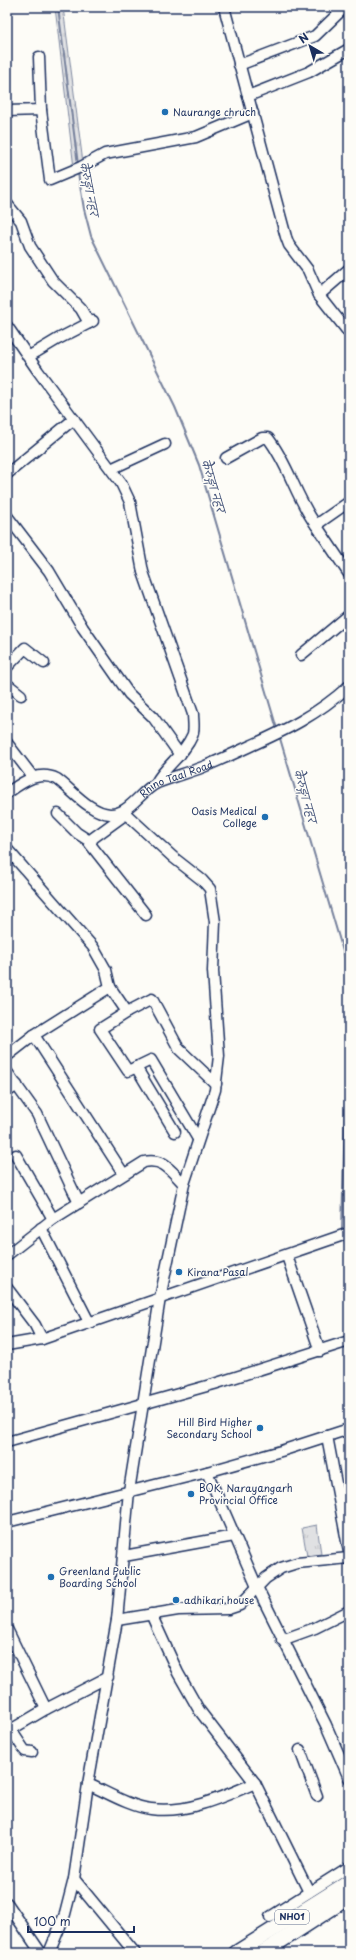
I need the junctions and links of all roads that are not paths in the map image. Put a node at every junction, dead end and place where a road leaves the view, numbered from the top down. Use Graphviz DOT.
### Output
graph roads {
  1 [pos="224,7"];
  2 [pos="345,7"];
  3 [pos="349,49"];
  4 [pos="39,57"];
  5 [pos="239,65"];
  6 [pos="248,96"];
  7 [pos="41,110"];
  8 [pos="7,111"];
  9 [pos="252,113"];
  10 [pos="7,204"];
  11 [pos="349,269"];
  12 [pos="319,295"];
  13 [pos="8,329"];
  14 [pos="349,333"];
  15 [pos="28,357"];
  16 [pos="74,419"];
  17 [pos="165,444"];
  18 [pos="226,458"];
  19 [pos="111,469"];
  20 [pos="7,474"];
  21 [pos="349,502"];
  22 [pos="7,516"];
  23 [pos="316,525"];
  24 [pos="345,560"];
  25 [pos="349,574"];
  26 [pos="349,615"];
  27 [pos="301,655"];
  28 [pos="44,663"];
  29 [pos="7,667"];
  30 [pos="7,684"];
  31 [pos="349,686"];
  32 [pos="22,695"];
  33 [pos="7,743"];
  34 [pos="180,755"];
  35 [pos="33,777"];
  36 [pos="156,784"];
  37 [pos="7,793"];
  38 [pos="126,811"];
  39 [pos="58,814"];
  40 [pos="91,842"];
  41 [pos="7,849"];
  42 [pos="146,915"];
  43 [pos="110,987"];
  44 [pos="127,1012"];
  45 [pos="34,1035"];
  46 [pos="7,1056"];
  47 [pos="136,1067"];
  48 [pos="7,1072"];
  49 [pos="216,1084"];
  50 [pos="17,1085"];
  51 [pos="7,1092"];
  52 [pos="175,1132"];
  53 [pos="198,1140"];
  54 [pos="16,1155"];
  55 [pos="124,1173"];
  56 [pos="184,1184"];
  57 [pos="79,1203"];
  58 [pos="53,1219"];
  59 [pos="41,1228"];
  60 [pos="346,1235"];
  61 [pos="7,1255"];
  62 [pos="287,1256"];
  63 [pos="7,1288"];
  64 [pos="160,1298"];
  65 [pos="89,1322"];
  66 [pos="42,1339"];
  67 [pos="349,1341"];
  68 [pos="7,1345"];
  69 [pos="320,1351"];
  70 [pos="142,1403"];
  71 [pos="349,1429"];
  72 [pos="327,1436"];
  73 [pos="7,1442"];
  74 [pos="207,1472"];
  75 [pos="129,1491"];
  76 [pos="7,1521"];
  77 [pos="234,1536"];
  78 [pos="349,1552"];
  79 [pos="124,1556"];
  80 [pos="349,1558"];
  81 [pos="257,1587"];
  82 [pos="349,1611"];
  83 [pos="151,1614"];
  84 [pos="117,1620"];
  85 [pos="7,1629"];
  86 [pos="282,1640"];
  87 [pos="108,1677"];
  88 [pos="46,1709"];
  89 [pos="9,1731"];
  90 [pos="300,1750"];
  91 [pos="32,1752"];
  92 [pos="349,1778"];
  93 [pos="255,1783"];
  94 [pos="88,1784"];
  95 [pos="318,1796"];
  96 [pos="349,1867"];
  97 [pos="74,1879"];
  98 [pos="349,1882"];
  99 [pos="309,1892"];
  100 [pos="349,1896"];
  101 [pos="7,1903"];
  102 [pos="270,1917"];
  103 [pos="41,1953"];
  104 [pos="49,1953"];
  105 [pos="135,1953"];
  106 [pos="236,1953"];
  107 [pos="262,1953"];
  1 -- 5 [label="street"];
  2 -- 5 [label="street"];
  3 -- 6 [label="street"];
  4 -- 7 [label="street"];
  5 -- 6 [label="street"];
  6 -- 9 [label="street"];
  7 -- 8 [label="street"];
  7 -- 9 [label="street"];
  9 -- 12 [label="street"];
  10 -- 15 [label="street"];
  11 -- 12 [label="street"];
  12 -- 14 [label="street"];
  13 -- 15 [label="street"];
  15 -- 16 [label="street"];
  16 -- 19 [label="street"];
  16 -- 20 [label="street"];
  17 -- 19 [label="street"];
  18 -- 23 [label="street"];
  19 -- 34 [label="street"];
  21 -- 23 [label="street"];
  22 -- 34 [label="street"];
  23 -- 24 [label="street"];
  24 -- 25 [label="street"];
  26 -- 27 [label="street"];
  28 -- 29 [label="street"];
  30 -- 32 [label="street"];
  31 -- 36 [label="street, Rhino Taal Road"];
  33 -- 35 [label="street"];
  34 -- 36 [label="street"];
  35 -- 37 [label="street"];
  35 -- 38 [label="street"];
  36 -- 38 [label="street, Rhino Taal Road"];
  38 -- 40 [label="street, Rhino Taal Road"];
  38 -- 49 [label="street"];
  39 -- 40 [label="street"];
  40 -- 42 [label="street"];
  41 -- 43 [label="street"];
  43 -- 44 [label="street"];
  43 -- 45 [label="street"];
  44 -- 47 [label="street"];
  44 -- 49 [label="street"];
  45 -- 46 [label="street"];
  45 -- 55 [label="street"];
  47 -- 52 [label="street"];
  47 -- 53 [label="street"];
  48 -- 50 [label="street"];
  49 -- 53 [label="street"];
  50 -- 51 [label="street"];
  50 -- 57 [label="street"];
  53 -- 56 [label="street"];
  54 -- 58 [label="street"];
  55 -- 56 [label="street"];
  55 -- 57 [label="street"];
  56 -- 64 [label="street"];
  57 -- 58 [label="street"];
  58 -- 59 [label="street"];
  59 -- 61 [label="street"];
  59 -- 65 [label="street"];
  60 -- 62 [label="street"];
  62 -- 64 [label="street"];
  62 -- 69 [label="street"];
  63 -- 66 [label="street"];
  64 -- 65 [label="street"];
  64 -- 70 [label="street"];
  65 -- 66 [label="street"];
  66 -- 68 [label="street"];
  67 -- 69 [label="street"];
  69 -- 70 [label="street"];
  70 -- 73 [label="street"];
  70 -- 75 [label="street"];
  71 -- 72 [label="street"];
  72 -- 74 [label="street"];
  72 -- 78 [label="street"];
  74 -- 75 [label="street"];
  74 -- 77 [label="street"];
  75 -- 76 [label="street"];
  75 -- 79 [label="street"];
  77 -- 79 [label="street"];
  77 -- 81 [label="street"];
  79 -- 84 [label="street"];
  80 -- 81 [label="street"];
  81 -- 83 [label="street"];
  81 -- 86 [label="street"];
  82 -- 86 [label="street"];
  83 -- 84 [label="street"];
  83 -- 93 [label="street"];
  84 -- 87 [label="street"];
  85 -- 88 [label="street"];
  86 -- 92 [label="street"];
  87 -- 88 [label="street"];
  87 -- 94 [label="street"];
  88 -- 89 [label="street"];
  89 -- 91 [label="street"];
  90 -- 95 [label="street"];
  93 -- 94 [label="street"];
  93 -- 99 [label="street"];
  94 -- 97 [label="street"];
  96 -- 99 [label="street"];
  97 -- 104 [label="street"];
  97 -- 105 [label="street"];
  98 -- 106 [label="highway, NH01"];
  99 -- 102 [label="street"];
  100 -- 107 [label="highway, NH01"];
  101 -- 103 [label="street"];
}
